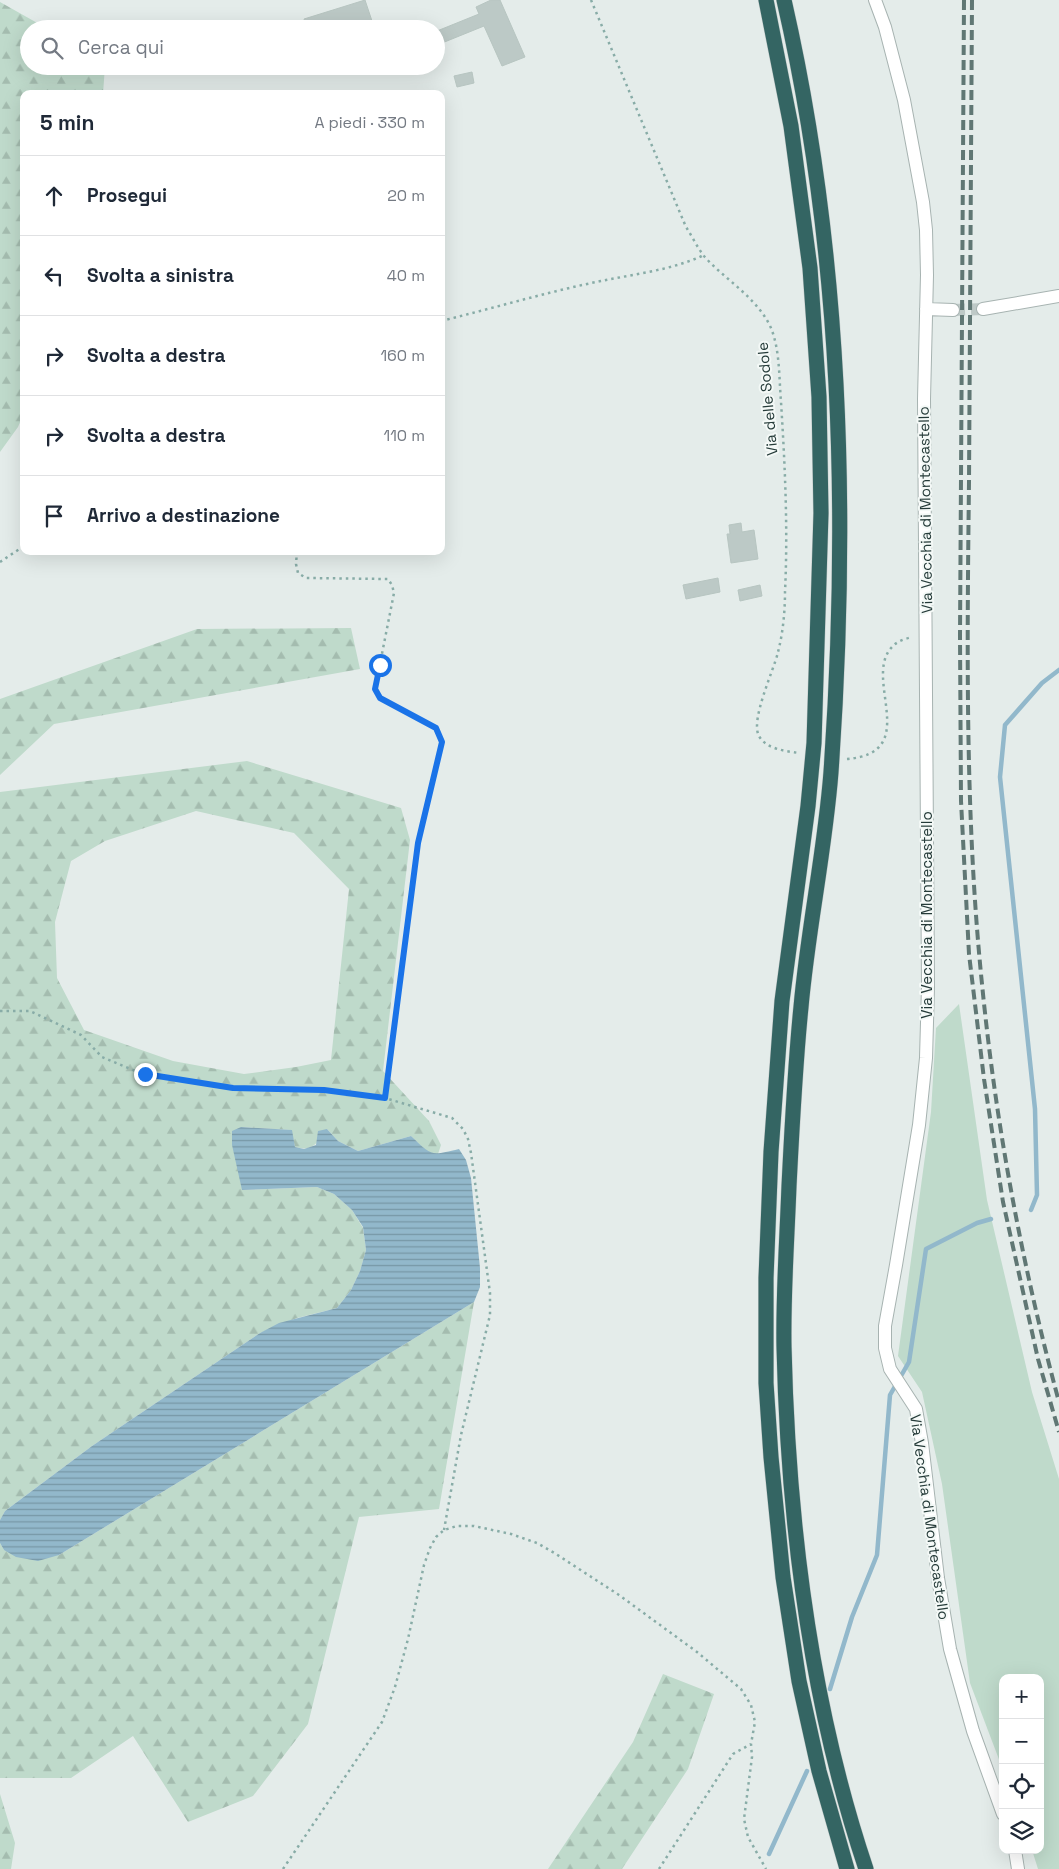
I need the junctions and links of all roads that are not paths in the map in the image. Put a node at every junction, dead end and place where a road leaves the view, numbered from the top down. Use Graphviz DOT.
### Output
graph roads {
  1 [pos="766,0"];
  2 [pos="784,0"];
  3 [pos="874,0"];
  4 [pos="1059,296"];
  5 [pos="926,309"];
  6 [pos="983,309"];
  7 [pos="953,310"];
  8 [pos="1001,1809"];
  9 [pos="1016,1854"];
  10 [pos="848,1869"];
  11 [pos="866,1869"];
  12 [pos="1018,1869"];
  1 -- 10 [label="highway"];
  2 -- 11 [label="highway"];
  3 -- 5 [label="street, Via Vecchia di Montecastello"];
  4 -- 6 [label="street"];
  5 -- 7 [label="street"];
  5 -- 8 [label="street, Via Vecchia di Montecastello"];
  9 -- 12 [label="street"];
}
